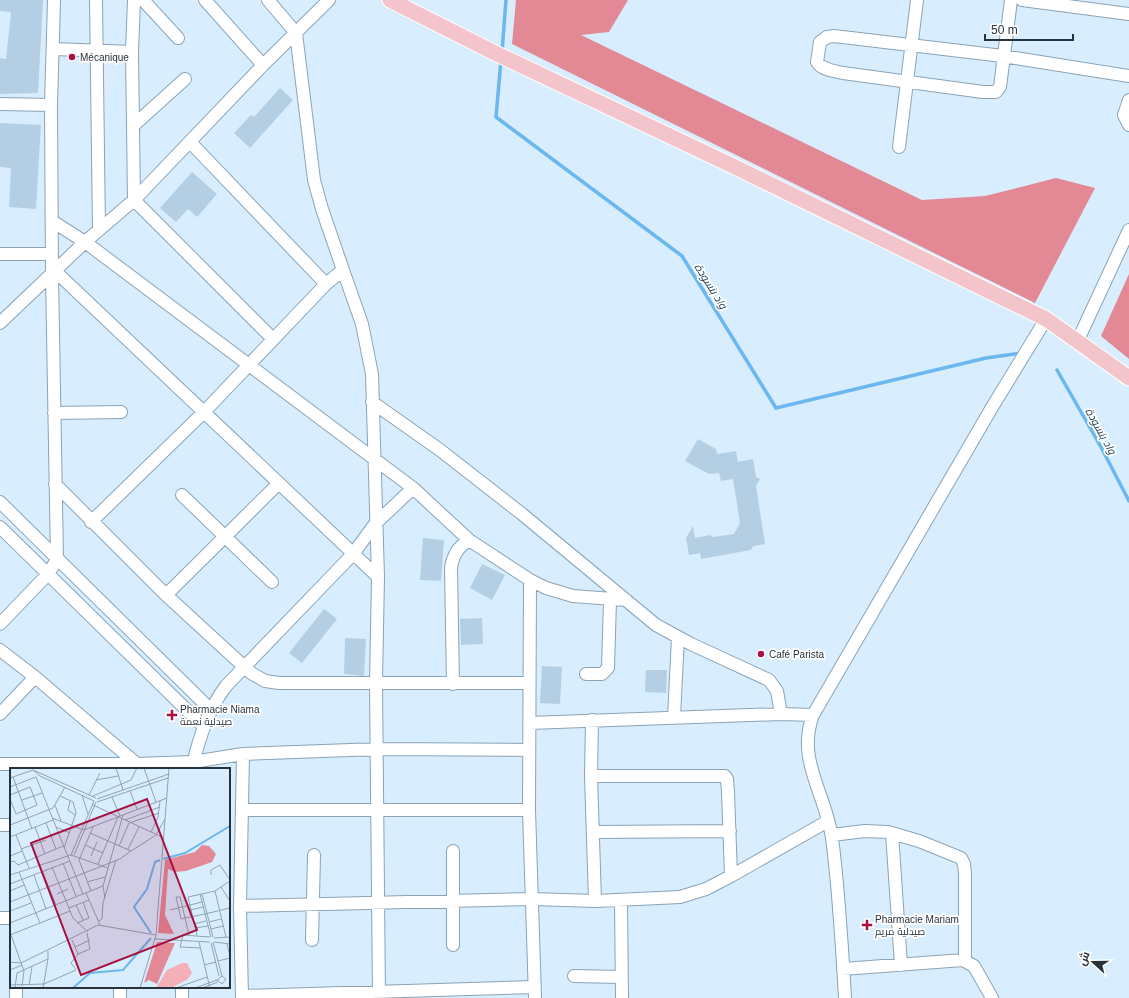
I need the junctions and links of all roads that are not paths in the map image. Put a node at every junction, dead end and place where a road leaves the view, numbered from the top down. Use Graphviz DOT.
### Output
graph roads {
  1 [pos="54,0"];
  2 [pos="96,0"];
  3 [pos="134,0"];
  4 [pos="143,0"];
  5 [pos="205,0"];
  6 [pos="268,0"];
  7 [pos="329,0"];
  8 [pos="390,0"];
  9 [pos="917,0"];
  10 [pos="1011,0"];
  11 [pos="1022,0"];
  12 [pos="1074,3"];
  13 [pos="1112,6"];
  14 [pos="1129,14"];
  15 [pos="296,33"];
  16 [pos="178,38"];
  17 [pos="912,44"];
  18 [pos="54,49"];
  19 [pos="96,51"];
  20 [pos="132,52"];
  21 [pos="1003,56"];
  22 [pos="263,65"];
  23 [pos="1129,76"];
  24 [pos="184,79"];
  25 [pos="907,80"];
  26 [pos="1129,100"];
  27 [pos="0,104"];
  28 [pos="51,105"];
  29 [pos="134,125"];
  30 [pos="1129,125"];
  31 [pos="190,142"];
  32 [pos="899,147"];
  33 [pos="134,200"];
  34 [pos="52,221"];
  35 [pos="99,229"];
  36 [pos="1129,230"];
  37 [pos="85,242"];
  38 [pos="0,254"];
  39 [pos="52,254"];
  40 [pos="343,270"];
  41 [pos="53,273"];
  42 [pos="326,284"];
  43 [pos="1046,319"];
  44 [pos="0,323"];
  45 [pos="273,340"];
  46 [pos="1078,340"];
  47 [pos="249,366"];
  48 [pos="1129,378"];
  49 [pos="372,402"];
  50 [pos="121,412"];
  51 [pos="204,412"];
  52 [pos="54,413"];
  53 [pos="374,458"];
  54 [pos="279,483"];
  55 [pos="55,484"];
  56 [pos="413,488"];
  57 [pos="182,495"];
  58 [pos="0,502"];
  59 [pos="91,522"];
  60 [pos="375,524"];
  61 [pos="0,527"];
  62 [pos="225,537"];
  63 [pos="469,540"];
  64 [pos="353,554"];
  65 [pos="57,559"];
  66 [pos="49,573"];
  67 [pos="378,577"];
  68 [pos="530,580"];
  69 [pos="272,582"];
  70 [pos="166,595"];
  71 [pos="610,600"];
  72 [pos="626,600"];
  73 [pos="0,624"];
  74 [pos="678,637"];
  75 [pos="0,650"];
  76 [pos="244,665"];
  77 [pos="586,674"];
  78 [pos="35,677"];
  79 [pos="376,682"];
  80 [pos="529,682"];
  81 [pos="453,684"];
  82 [pos="211,710"];
  83 [pos="0,714"];
  84 [pos="781,714"];
  85 [pos="813,714"];
  86 [pos="674,717"];
  87 [pos="592,720"];
  88 [pos="529,723"];
  89 [pos="204,726"];
  90 [pos="378,749"];
  91 [pos="529,750"];
  92 [pos="243,754"];
  93 [pos="0,764"];
  94 [pos="137,764"];
  95 [pos="192,765"];
  96 [pos="117,767"];
  97 [pos="591,776"];
  98 [pos="377,809"];
  99 [pos="243,810"];
  100 [pos="529,810"];
  101 [pos="828,820"];
  102 [pos="730,830"];
  103 [pos="593,832"];
  104 [pos="892,833"];
  105 [pos="832,835"];
  106 [pos="453,852"];
  107 [pos="314,855"];
  108 [pos="731,876"];
  109 [pos="532,899"];
  110 [pos="621,900"];
  111 [pos="595,901"];
  112 [pos="454,902"];
  113 [pos="378,904"];
  114 [pos="240,906"];
  115 [pos="313,906"];
  116 [pos="312,940"];
  117 [pos="453,945"];
  118 [pos="965,961"];
  119 [pos="902,965"];
  120 [pos="843,969"];
  121 [pos="574,976"];
  122 [pos="622,977"];
  123 [pos="535,992"];
  124 [pos="379,994"];
  125 [pos="242,997"];
  126 [pos="622,998"];
  127 [pos="845,998"];
  128 [pos="992,998"];
  1 -- 18 [label="street"];
  2 -- 19 [label="street"];
  3 -- 20 [label="street"];
  4 -- 16 [label="street"];
  5 -- 22 [label="street"];
  6 -- 15 [label="street"];
  7 -- 15 [label="street"];
  8 -- 43 [label="main road"];
  9 -- 17 [label="street"];
  10 -- 21 [label="street"];
  11 -- 12 [label="street"];
  12 -- 13 [label="street"];
  13 -- 14 [label="street"];
  15 -- 22 [label="street"];
  15 -- 40 [label="street"];
  17 -- 21 [label="street"];
  17 -- 25 [label="street"];
  17 -- 25 [label="street"];
  18 -- 19 [label="street"];
  18 -- 28 [label="street"];
  19 -- 20 [label="street"];
  19 -- 35 [label="street"];
  20 -- 29 [label="street"];
  21 -- 23 [label="street"];
  21 -- 25 [label="street"];
  22 -- 31 [label="street"];
  24 -- 29 [label="street"];
  25 -- 32 [label="street"];
  26 -- 30 [label="street"];
  27 -- 28 [label="street"];
  28 -- 34 [label="street"];
  29 -- 33 [label="street"];
  31 -- 33 [label="street"];
  31 -- 42 [label="street"];
  33 -- 35 [label="street"];
  33 -- 45 [label="street"];
  34 -- 37 [label="street"];
  34 -- 39 [label="street"];
  35 -- 37 [label="street"];
  36 -- 46 [label="street"];
  37 -- 41 [label="street"];
  37 -- 47 [label="street"];
  38 -- 39 [label="street"];
  39 -- 41 [label="street"];
  40 -- 42 [label="street"];
  40 -- 49 [label="street"];
  41 -- 44 [label="street"];
  41 -- 51 [label="street"];
  41 -- 52 [label="street"];
  42 -- 45 [label="street"];
  43 -- 46 [label="main road"];
  43 -- 85 [label="street"];
  45 -- 47 [label="street"];
  46 -- 48 [label="main road"];
  47 -- 51 [label="street"];
  47 -- 53 [label="street"];
  49 -- 53 [label="street"];
  49 -- 72 [label="street"];
  50 -- 52 [label="street"];
  51 -- 54 [label="street"];
  51 -- 59 [label="street"];
  52 -- 55 [label="street"];
  53 -- 56 [label="street"];
  53 -- 60 [label="street"];
  54 -- 62 [label="street"];
  54 -- 64 [label="street"];
  55 -- 59 [label="street"];
  55 -- 65 [label="street"];
  56 -- 60 [label="street"];
  56 -- 63 [label="street"];
  57 -- 62 [label="street"];
  58 -- 65 [label="street"];
  59 -- 70 [label="street"];
  60 -- 64 [label="street"];
  60 -- 67 [label="street"];
  61 -- 66 [label="street"];
  62 -- 69 [label="street"];
  62 -- 70 [label="street"];
  63 -- 68 [label="street"];
  63 -- 81 [label="street"];
  64 -- 67 [label="street"];
  64 -- 76 [label="street"];
  65 -- 66 [label="street"];
  65 -- 82 [label="street"];
  66 -- 73 [label="street"];
  66 -- 89 [label="street"];
  67 -- 79 [label="street"];
  68 -- 71 [label="street"];
  68 -- 80 [label="street"];
  70 -- 76 [label="street"];
  71 -- 72 [label="street"];
  71 -- 77 [label="street"];
  72 -- 74 [label="street"];
  74 -- 84 [label="street"];
  74 -- 86 [label="street"];
  75 -- 78 [label="street"];
  76 -- 79 [label="street"];
  76 -- 82 [label="street"];
  78 -- 83 [label="street"];
  78 -- 94 [label="street"];
  79 -- 81 [label="street"];
  79 -- 90 [label="street"];
  80 -- 81 [label="street"];
  80 -- 88 [label="street"];
  82 -- 89 [label="street"];
  84 -- 85 [label="street"];
  84 -- 86 [label="street"];
  85 -- 101 [label="street"];
  86 -- 87 [label="street"];
  87 -- 88 [label="street"];
  87 -- 97 [label="street"];
  88 -- 91 [label="street"];
  89 -- 95 [label="street"];
  90 -- 91 [label="street"];
  90 -- 92 [label="street"];
  90 -- 98 [label="street"];
  91 -- 100 [label="street"];
  92 -- 95 [label="street"];
  92 -- 99 [label="street"];
  93 -- 96 [label="street"];
  94 -- 95 [label="street"];
  94 -- 96 [label="street"];
  97 -- 102 [label="street"];
  97 -- 103 [label="street"];
  98 -- 99 [label="street"];
  98 -- 100 [label="street"];
  98 -- 113 [label="street"];
  99 -- 114 [label="street"];
  100 -- 109 [label="street"];
  101 -- 105 [label="street"];
  101 -- 108 [label="street"];
  102 -- 103 [label="street"];
  102 -- 108 [label="street"];
  103 -- 111 [label="street"];
  104 -- 105 [label="street"];
  104 -- 118 [label="street"];
  104 -- 119 [label="street"];
  105 -- 120 [label="street"];
  106 -- 112 [label="street"];
  107 -- 115 [label="street"];
  108 -- 110 [label="street"];
  109 -- 111 [label="street"];
  109 -- 112 [label="street"];
  109 -- 123 [label="street"];
  110 -- 111 [label="street"];
  110 -- 122 [label="street"];
  112 -- 113 [label="street"];
  112 -- 117 [label="street"];
  113 -- 115 [label="street"];
  113 -- 124 [label="street"];
  114 -- 115 [label="street"];
  114 -- 125 [label="street"];
  115 -- 116 [label="street"];
  118 -- 119 [label="street"];
  118 -- 128 [label="street"];
  119 -- 120 [label="street"];
  120 -- 127 [label="street"];
  121 -- 122 [label="street"];
  122 -- 126 [label="street"];
  123 -- 124 [label="street"];
  124 -- 125 [label="street"];
}
